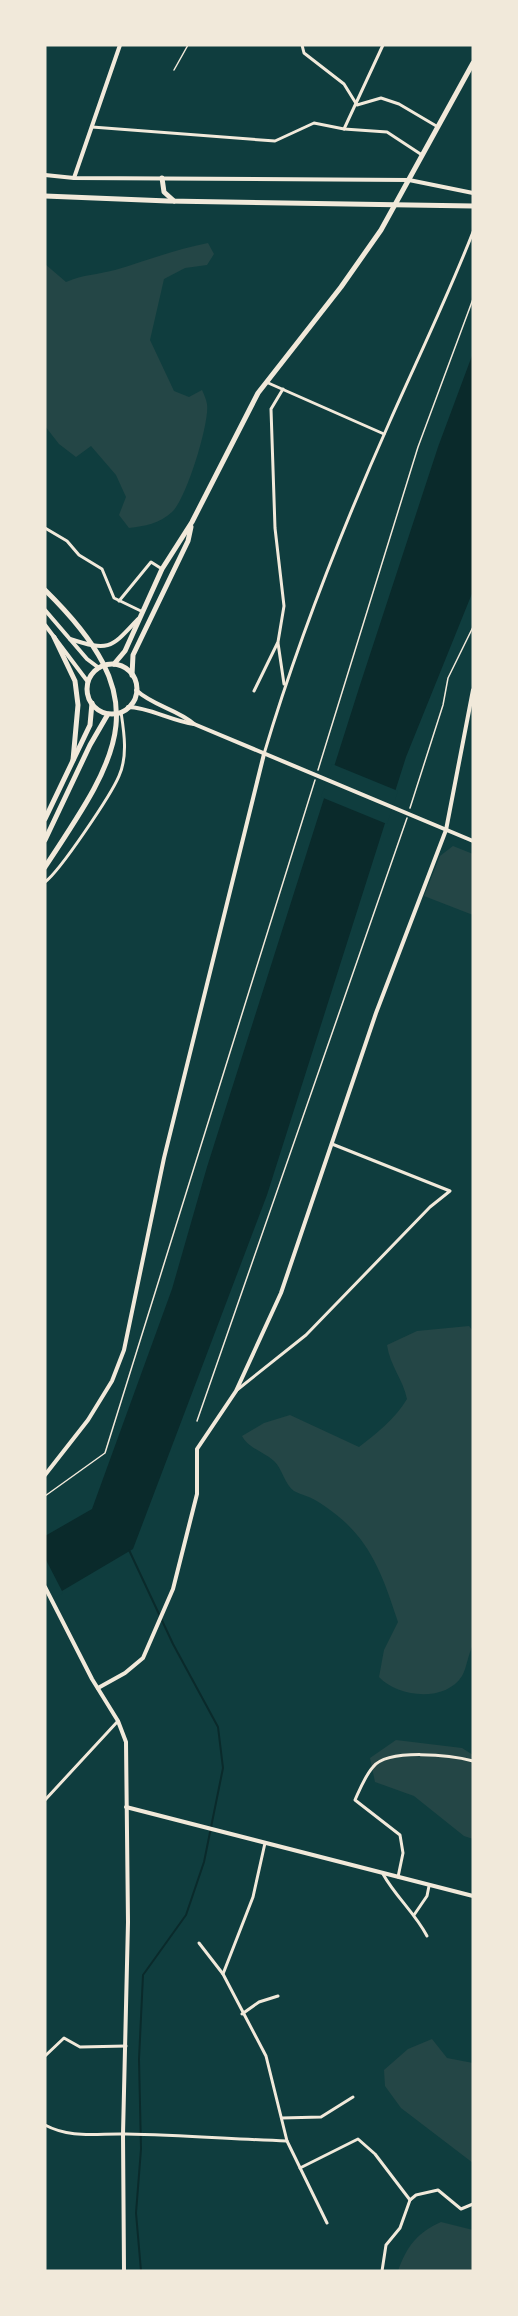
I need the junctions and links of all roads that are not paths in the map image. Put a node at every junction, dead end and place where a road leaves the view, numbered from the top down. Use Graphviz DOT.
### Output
graph roads {
  1 [pos="120,45"];
  2 [pos="188,45"];
  3 [pos="302,45"];
  4 [pos="383,45"];
  5 [pos="473,63"];
  6 [pos="174,70"];
  7 [pos="357,105"];
  8 [pos="92,127"];
  9 [pos="438,127"];
  10 [pos="344,129"];
  11 [pos="422,156"];
  12 [pos="45,175"];
  13 [pos="74,178"];
  14 [pos="162,178"];
  15 [pos="409,180"];
  16 [pos="473,193"];
  17 [pos="45,196"];
  18 [pos="78,198"];
  19 [pos="176,201"];
  20 [pos="473,206"];
  21 [pos="473,232"];
  22 [pos="266,382"];
  23 [pos="283,389"];
  24 [pos="384,434"];
  25 [pos="192,522"];
  26 [pos="45,528"];
  27 [pos="162,569"];
  28 [pos="45,590"];
  29 [pos="119,601"];
  30 [pos="45,610"];
  31 [pos="142,614"];
  32 [pos="45,625"];
  33 [pos="54,637"];
  34 [pos="70,639"];
  35 [pos="278,642"];
  36 [pos="114,664"];
  37 [pos="99,668"];
  38 [pos="132,675"];
  39 [pos="88,682"];
  40 [pos="285,686"];
  41 [pos="136,690"];
  42 [pos="473,690"];
  43 [pos="254,691"];
  44 [pos="92,703"];
  45 [pos="128,707"];
  46 [pos="121,711"];
  47 [pos="108,714"];
  48 [pos="194,724"];
  49 [pos="266,755"];
  50 [pos="74,759"];
  51 [pos="45,819"];
  52 [pos="446,830"];
  53 [pos="45,840"];
  54 [pos="473,841"];
  55 [pos="45,867"];
  56 [pos="45,882"];
  57 [pos="330,1143"];
  58 [pos="236,1391"];
  59 [pos="45,1475"];
  60 [pos="45,1587"];
  61 [pos="98,1688"];
  62 [pos="118,1721"];
  63 [pos="473,1761"];
  64 [pos="45,1800"];
  65 [pos="126,1807"];
  66 [pos="265,1843"];
  67 [pos="383,1874"];
  68 [pos="398,1877"];
  69 [pos="429,1886"];
  70 [pos="473,1896"];
  71 [pos="414,1915"];
  72 [pos="428,1936"];
  73 [pos="199,1943"];
  74 [pos="223,1974"];
  75 [pos="278,1996"];
  76 [pos="242,2014"];
  77 [pos="126,2046"];
  78 [pos="45,2055"];
  79 [pos="353,2097"];
  80 [pos="282,2118"];
  81 [pos="45,2124"];
  82 [pos="123,2134"];
  83 [pos="287,2141"];
  84 [pos="300,2168"];
  85 [pos="410,2200"];
  86 [pos="473,2204"];
  87 [pos="327,2223"];
  88 [pos="124,2271"];
  89 [pos="382,2271"];
  1 -- 8 [label="street"];
  2 -- 6 [label="lane"];
  3 -- 7 [label="street"];
  4 -- 7 [label="street"];
  5 -- 9 [label="main road"];
  7 -- 9 [label="street"];
  7 -- 10 [label="street"];
  8 -- 10 [label="street"];
  8 -- 13 [label="street"];
  9 -- 11 [label="main road"];
  10 -- 11 [label="street"];
  11 -- 15 [label="main road"];
  12 -- 13 [label="street"];
  13 -- 14 [label="street"];
  14 -- 15 [label="street"];
  14 -- 19 [label="main road"];
  15 -- 16 [label="street"];
  15 -- 22 [label="main road"];
  17 -- 18 [label="main road"];
  17 -- 18 [label="main road"];
  18 -- 19 [label="main road"];
  19 -- 20 [label="main road"];
  21 -- 24 [label="street"];
  22 -- 23 [label="street"];
  22 -- 25 [label="main road"];
  23 -- 24 [label="street"];
  23 -- 35 [label="street"];
  24 -- 40 [label="street"];
  25 -- 27 [label="main road"];
  25 -- 38 [label="main road"];
  26 -- 29 [label="street"];
  27 -- 29 [label="street"];
  27 -- 31 [label="main road"];
  28 -- 55 [label="main road"];
  29 -- 31 [label="street"];
  30 -- 34 [label="street"];
  31 -- 34 [label="street"];
  31 -- 36 [label="main road"];
  32 -- 33 [label="street"];
  33 -- 39 [label="street"];
  33 -- 50 [label="main road"];
  34 -- 37 [label="street"];
  35 -- 40 [label="street"];
  35 -- 43 [label="street"];
  36 -- 37 [label="main road"];
  36 -- 38 [label="main road"];
  37 -- 39 [label="main road"];
  38 -- 41 [label="main road"];
  39 -- 44 [label="main road"];
  40 -- 49 [label="street"];
  41 -- 45 [label="main road"];
  41 -- 48 [label="street"];
  42 -- 52 [label="street"];
  44 -- 47 [label="main road"];
  44 -- 50 [label="main road"];
  45 -- 46 [label="main road"];
  45 -- 48 [label="street"];
  46 -- 47 [label="main road"];
  46 -- 56 [label="street"];
  47 -- 53 [label="main road"];
  48 -- 49 [label="street"];
  49 -- 52 [label="street"];
  49 -- 59 [label="street"];
  50 -- 51 [label="main road"];
  52 -- 54 [label="street"];
  52 -- 57 [label="street"];
  57 -- 58 [label="street"];
  57 -- 58 [label="street"];
  58 -- 61 [label="street"];
  60 -- 61 [label="street"];
  61 -- 62 [label="street"];
  62 -- 64 [label="street"];
  62 -- 65 [label="street"];
  63 -- 68 [label="street"];
  65 -- 66 [label="street"];
  65 -- 77 [label="street"];
  66 -- 67 [label="street"];
  66 -- 74 [label="street"];
  67 -- 68 [label="street"];
  67 -- 71 [label="street"];
  68 -- 69 [label="street"];
  69 -- 70 [label="street"];
  69 -- 71 [label="street"];
  71 -- 72 [label="street"];
  73 -- 74 [label="street"];
  74 -- 76 [label="street"];
  75 -- 76 [label="street"];
  76 -- 80 [label="street"];
  77 -- 78 [label="street"];
  77 -- 82 [label="street"];
  79 -- 80 [label="street"];
  80 -- 83 [label="street"];
  81 -- 82 [label="street"];
  82 -- 83 [label="street"];
  82 -- 88 [label="street"];
  83 -- 84 [label="street"];
  84 -- 85 [label="street"];
  84 -- 87 [label="street"];
  85 -- 86 [label="street"];
  85 -- 89 [label="street"];
}
